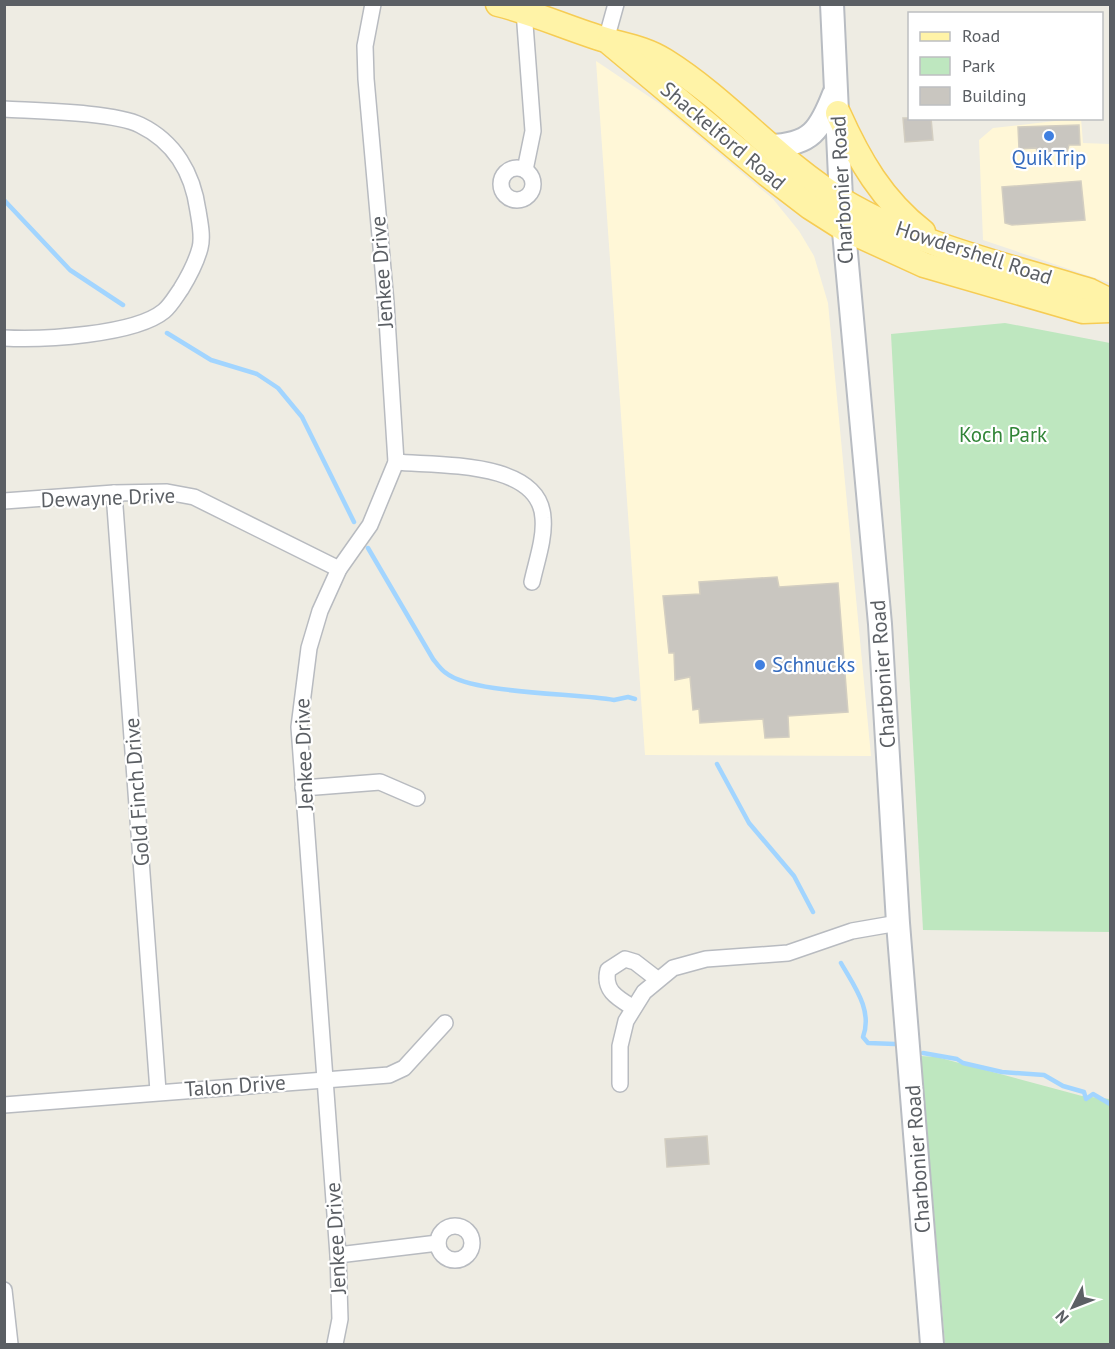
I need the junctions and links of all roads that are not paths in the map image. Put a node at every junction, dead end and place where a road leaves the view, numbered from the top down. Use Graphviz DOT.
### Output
graph roads {
  1 [pos="373,4"];
  2 [pos="498,4"];
  3 [pos="616,4"];
  4 [pos="832,4"];
  5 [pos="524,11"];
  6 [pos="606,40"];
  7 [pos="835,90"];
  8 [pos="4,109"];
  9 [pos="838,114"];
  10 [pos="770,146"];
  11 [pos="525,170"];
  12 [pos="841,200"];
  13 [pos="843,228"];
  14 [pos="938,245"];
  15 [pos="1110,300"];
  16 [pos="1110,310"];
  17 [pos="4,339"];
  18 [pos="396,462"];
  19 [pos="114,493"];
  20 [pos="4,501"];
  21 [pos="339,569"];
  22 [pos="532,582"];
  23 [pos="303,788"];
  24 [pos="417,798"];
  25 [pos="898,923"];
  26 [pos="657,979"];
  27 [pos="632,1007"];
  28 [pos="446,1023"];
  29 [pos="326,1079"];
  30 [pos="620,1084"];
  31 [pos="158,1091"];
  32 [pos="4,1105"];
  33 [pos="438,1244"];
  34 [pos="338,1255"];
  35 [pos="4,1290"];
  36 [pos="10,1344"];
  37 [pos="335,1344"];
  38 [pos="932,1344"];
  1 -- 18 [label="street, Jenkee Drive"];
  2 -- 5 [label="main road, Shackelford Road"];
  3 -- 6 [label="street"];
  4 -- 7 [label="main road, Charbonier Road"];
  5 -- 6 [label="main road, Shackelford Road"];
  5 -- 11 [label="street"];
  6 -- 10 [label="main road, Shackelford Road"];
  6 -- 13 [label="main road, Shackelford Road"];
  7 -- 9 [label="main road, Charbonier Road"];
  7 -- 10 [label="main road"];
  8 -- 17 [label="street"];
  9 -- 12 [label="main road, Charbonier Road"];
  9 -- 14 [label="main road"];
  10 -- 12 [label="main road, Shackelford Road"];
  12 -- 13 [label="main road, Charbonier Road"];
  12 -- 14 [label="main road, Howdershell Road"];
  13 -- 16 [label="main road, Howdershell Road"];
  13 -- 25 [label="main road, Charbonier Road"];
  14 -- 15 [label="main road, Howdershell Road"];
  18 -- 21 [label="street, Jenkee Drive"];
  18 -- 22 [label="street"];
  19 -- 20 [label="street, Dewayne Drive"];
  19 -- 21 [label="street, Dewayne Drive"];
  19 -- 31 [label="street, Gold Finch Drive"];
  21 -- 23 [label="street, Jenkee Drive"];
  23 -- 24 [label="street"];
  23 -- 29 [label="street, Jenkee Drive"];
  25 -- 26 [label="street"];
  25 -- 38 [label="main road, Charbonier Road"];
  26 -- 27 [label="street"];
  26 -- 27 [label="street"];
  27 -- 30 [label="street"];
  28 -- 29 [label="street, Talon Drive"];
  29 -- 31 [label="street, Talon Drive"];
  29 -- 34 [label="street, Jenkee Drive"];
  31 -- 32 [label="street, Talon Drive"];
  33 -- 34 [label="street"];
  34 -- 37 [label="street, Jenkee Drive"];
  35 -- 36 [label="street"];
}
